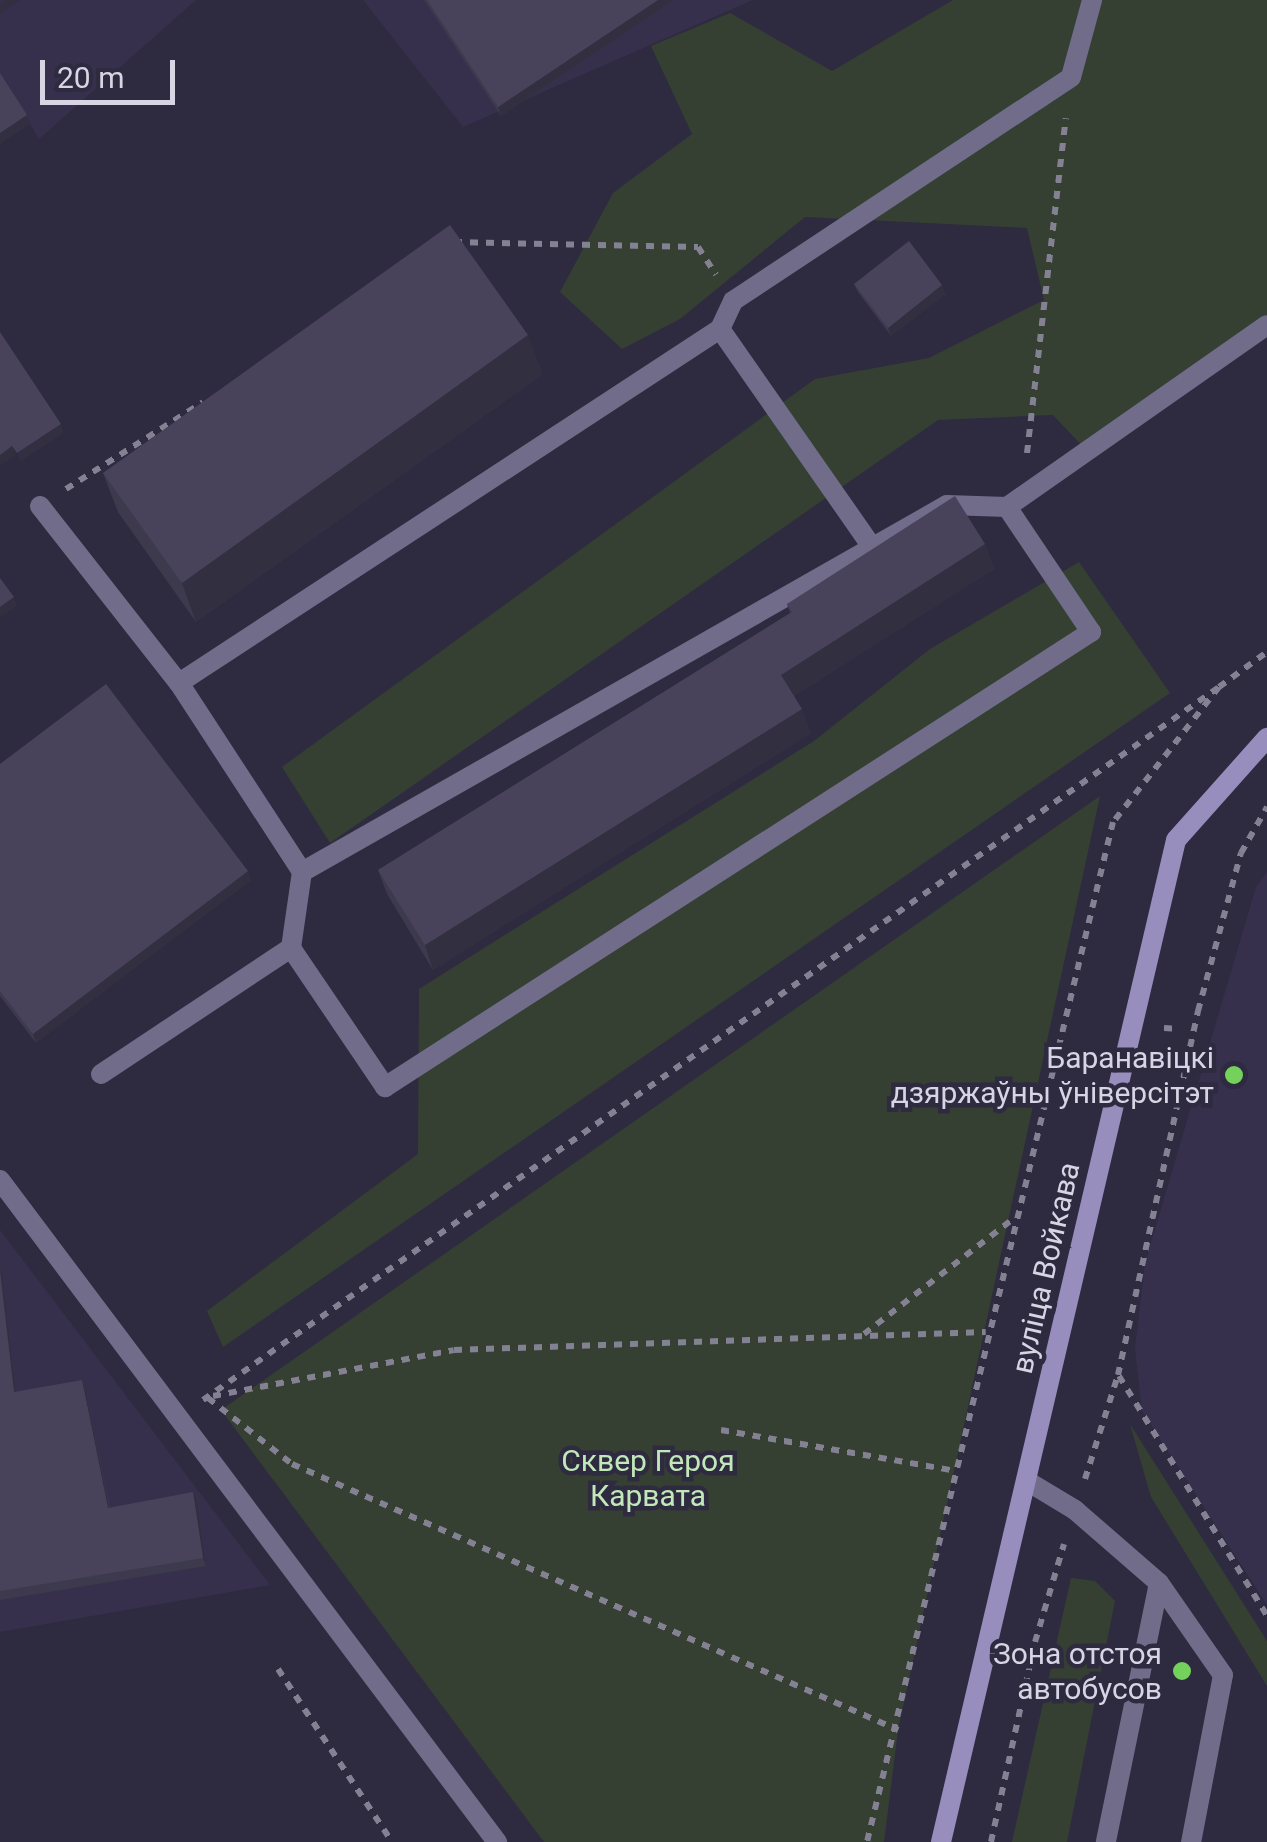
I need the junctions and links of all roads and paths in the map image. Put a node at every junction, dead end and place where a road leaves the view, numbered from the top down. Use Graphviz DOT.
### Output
graph roads {
  1 [pos="1092,0"];
  2 [pos="1071,77"];
  3 [pos="438,252"];
  4 [pos="733,302"];
  5 [pos="1267,325"];
  6 [pos="720,329"];
  7 [pos="206,400"];
  8 [pos="1014,502"];
  9 [pos="40,506"];
  10 [pos="872,547"];
  11 [pos="1267,652"];
  12 [pos="179,683"];
  13 [pos="1219,687"];
  14 [pos="1267,738"];
  15 [pos="1267,807"];
  16 [pos="302,872"];
  17 [pos="291,948"];
  18 [pos="101,1074"];
  19 [pos="0,1180"];
  20 [pos="1014,1218"];
  21 [pos="986,1332"];
  22 [pos="862,1336"];
  23 [pos="1118,1375"];
  24 [pos="186,1390"];
  25 [pos="207,1398"];
  26 [pos="721,1430"];
  27 [pos="955,1471"];
  28 [pos="1026,1481"];
  29 [pos="1075,1510"];
  30 [pos="1158,1583"];
  31 [pos="1267,1616"];
  32 [pos="278,1669"];
  33 [pos="898,1730"];
  34 [pos="392,1842"];
  35 [pos="497,1842"];
  36 [pos="867,1842"];
  37 [pos="942,1842"];
  38 [pos="991,1842"];
  39 [pos="1106,1842"];
  40 [pos="1191,1842"];
  1 -- 2 [label="lane"];
  2 -- 4 [label="lane"];
  2 -- 8 [label="path"];
  3 -- 4 [label="path"];
  4 -- 6 [label="lane"];
  5 -- 8 [label="lane"];
  6 -- 10 [label="lane"];
  6 -- 12 [label="lane"];
  7 -- 9 [label="path"];
  8 -- 10 [label="lane"];
  8 -- 17 [label="lane"];
  9 -- 12 [label="lane"];
  10 -- 16 [label="lane"];
  11 -- 13 [label="path"];
  12 -- 16 [label="lane"];
  13 -- 20 [label="path"];
  13 -- 25 [label="path"];
  14 -- 28 [label="main road, вуліца Войкава"];
  15 -- 23 [label="path"];
  16 -- 17 [label="lane"];
  17 -- 18 [label="lane"];
  19 -- 35 [label="lane"];
  20 -- 21 [label="path"];
  20 -- 22 [label="path"];
  21 -- 22 [label="path"];
  21 -- 27 [label="path"];
  22 -- 25 [label="path"];
  23 -- 29 [label="path"];
  23 -- 31 [label="path"];
  24 -- 25 [label="path"];
  25 -- 33 [label="path"];
  26 -- 27 [label="path"];
  27 -- 33 [label="path"];
  28 -- 29 [label="lane"];
  28 -- 37 [label="main road, вуліца Войкава"];
  29 -- 30 [label="lane"];
  29 -- 38 [label="path"];
  30 -- 39 [label="lane"];
  30 -- 40 [label="lane"];
  32 -- 34 [label="path"];
  33 -- 36 [label="path"];
}
